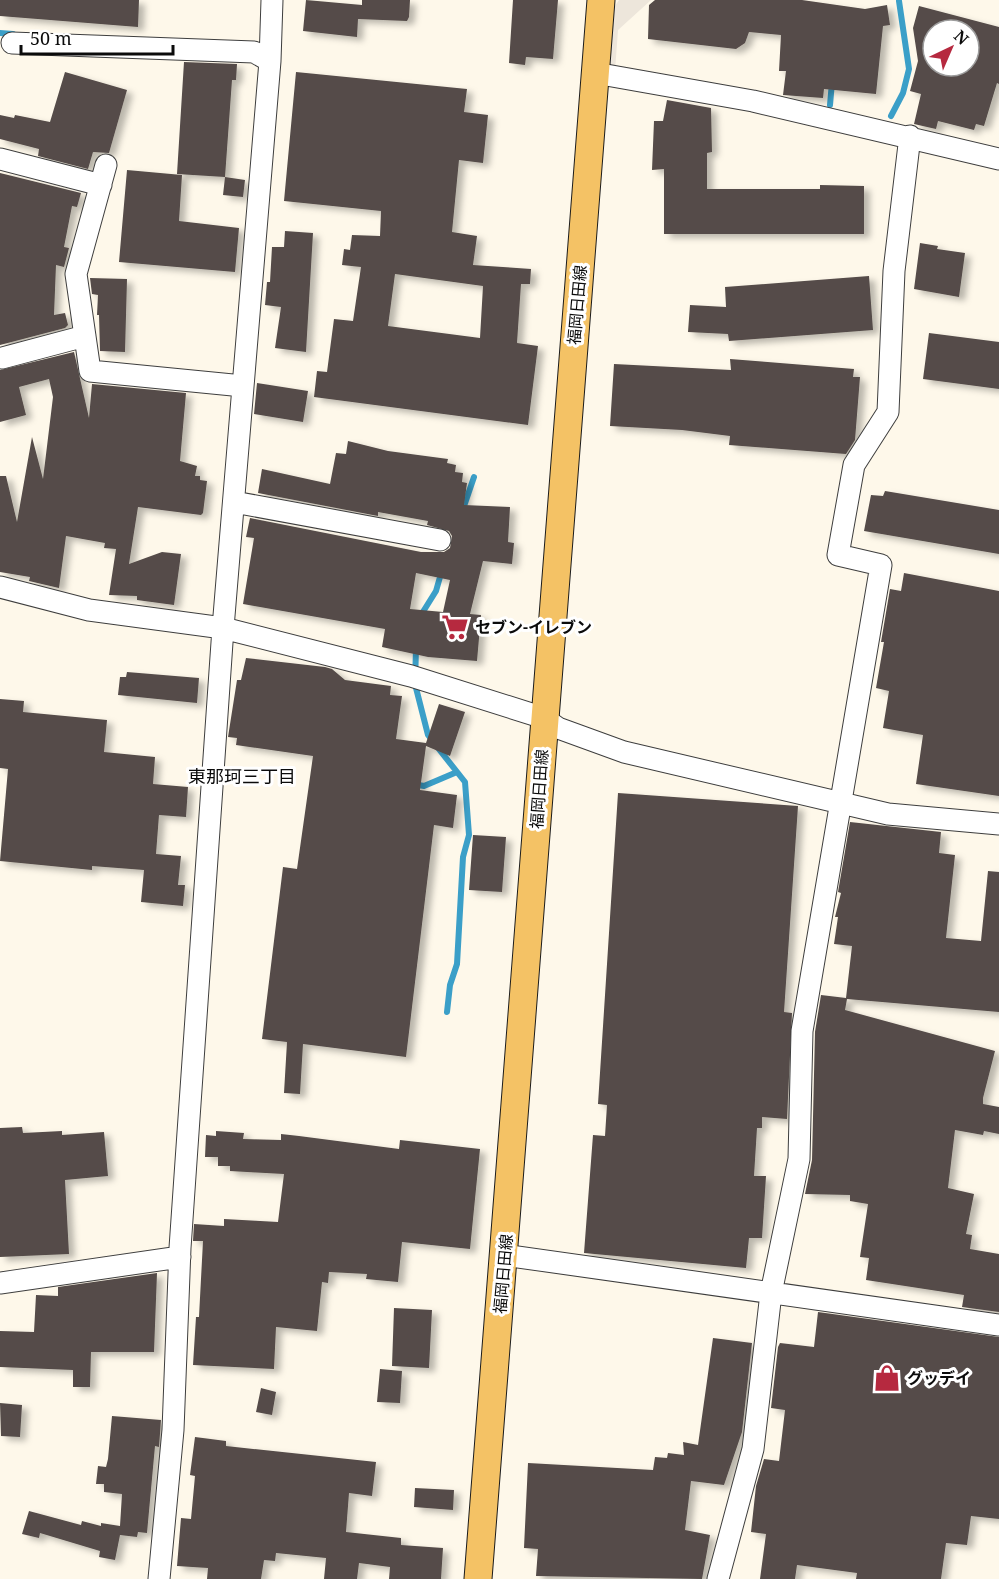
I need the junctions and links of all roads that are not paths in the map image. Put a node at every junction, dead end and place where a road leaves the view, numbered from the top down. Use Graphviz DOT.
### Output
graph roads {
  1 [pos="272,0"];
  2 [pos="601,0"];
  3 [pos="12,43"];
  4 [pos="270,61"];
  5 [pos="595,73"];
  6 [pos="910,136"];
  7 [pos="0,159"];
  8 [pos="999,159"];
  9 [pos="106,165"];
  10 [pos="100,185"];
  11 [pos="85,336"];
  12 [pos="2,358"];
  13 [pos="243,386"];
  14 [pos="234,502"];
  15 [pos="440,540"];
  16 [pos="0,587"];
  17 [pos="223,628"];
  18 [pos="544,718"];
  19 [pos="843,803"];
  20 [pos="999,824"];
  21 [pos="504,1255"];
  22 [pos="180,1257"];
  23 [pos="0,1284"];
  24 [pos="771,1293"];
  25 [pos="999,1324"];
  26 [pos="159,1579"];
  27 [pos="478,1579"];
  28 [pos="718,1579"];
  1 -- 4 [label="street"];
  2 -- 5 [label="main road, 福岡日田線"];
  3 -- 4 [label="street"];
  4 -- 13 [label="street"];
  5 -- 6 [label="street"];
  5 -- 18 [label="main road, 福岡日田線"];
  6 -- 8 [label="street"];
  6 -- 19 [label="street"];
  7 -- 10 [label="street"];
  9 -- 10 [label="street"];
  10 -- 11 [label="street"];
  11 -- 12 [label="street"];
  11 -- 13 [label="street"];
  13 -- 14 [label="street"];
  14 -- 15 [label="street"];
  14 -- 17 [label="street"];
  16 -- 17 [label="street"];
  17 -- 18 [label="street"];
  17 -- 22 [label="street"];
  18 -- 19 [label="street"];
  18 -- 21 [label="main road, 福岡日田線"];
  19 -- 20 [label="street"];
  19 -- 24 [label="street"];
  21 -- 24 [label="street"];
  21 -- 27 [label="main road, 福岡日田線"];
  22 -- 23 [label="street"];
  22 -- 26 [label="street"];
  24 -- 25 [label="street"];
  24 -- 28 [label="street"];
}
